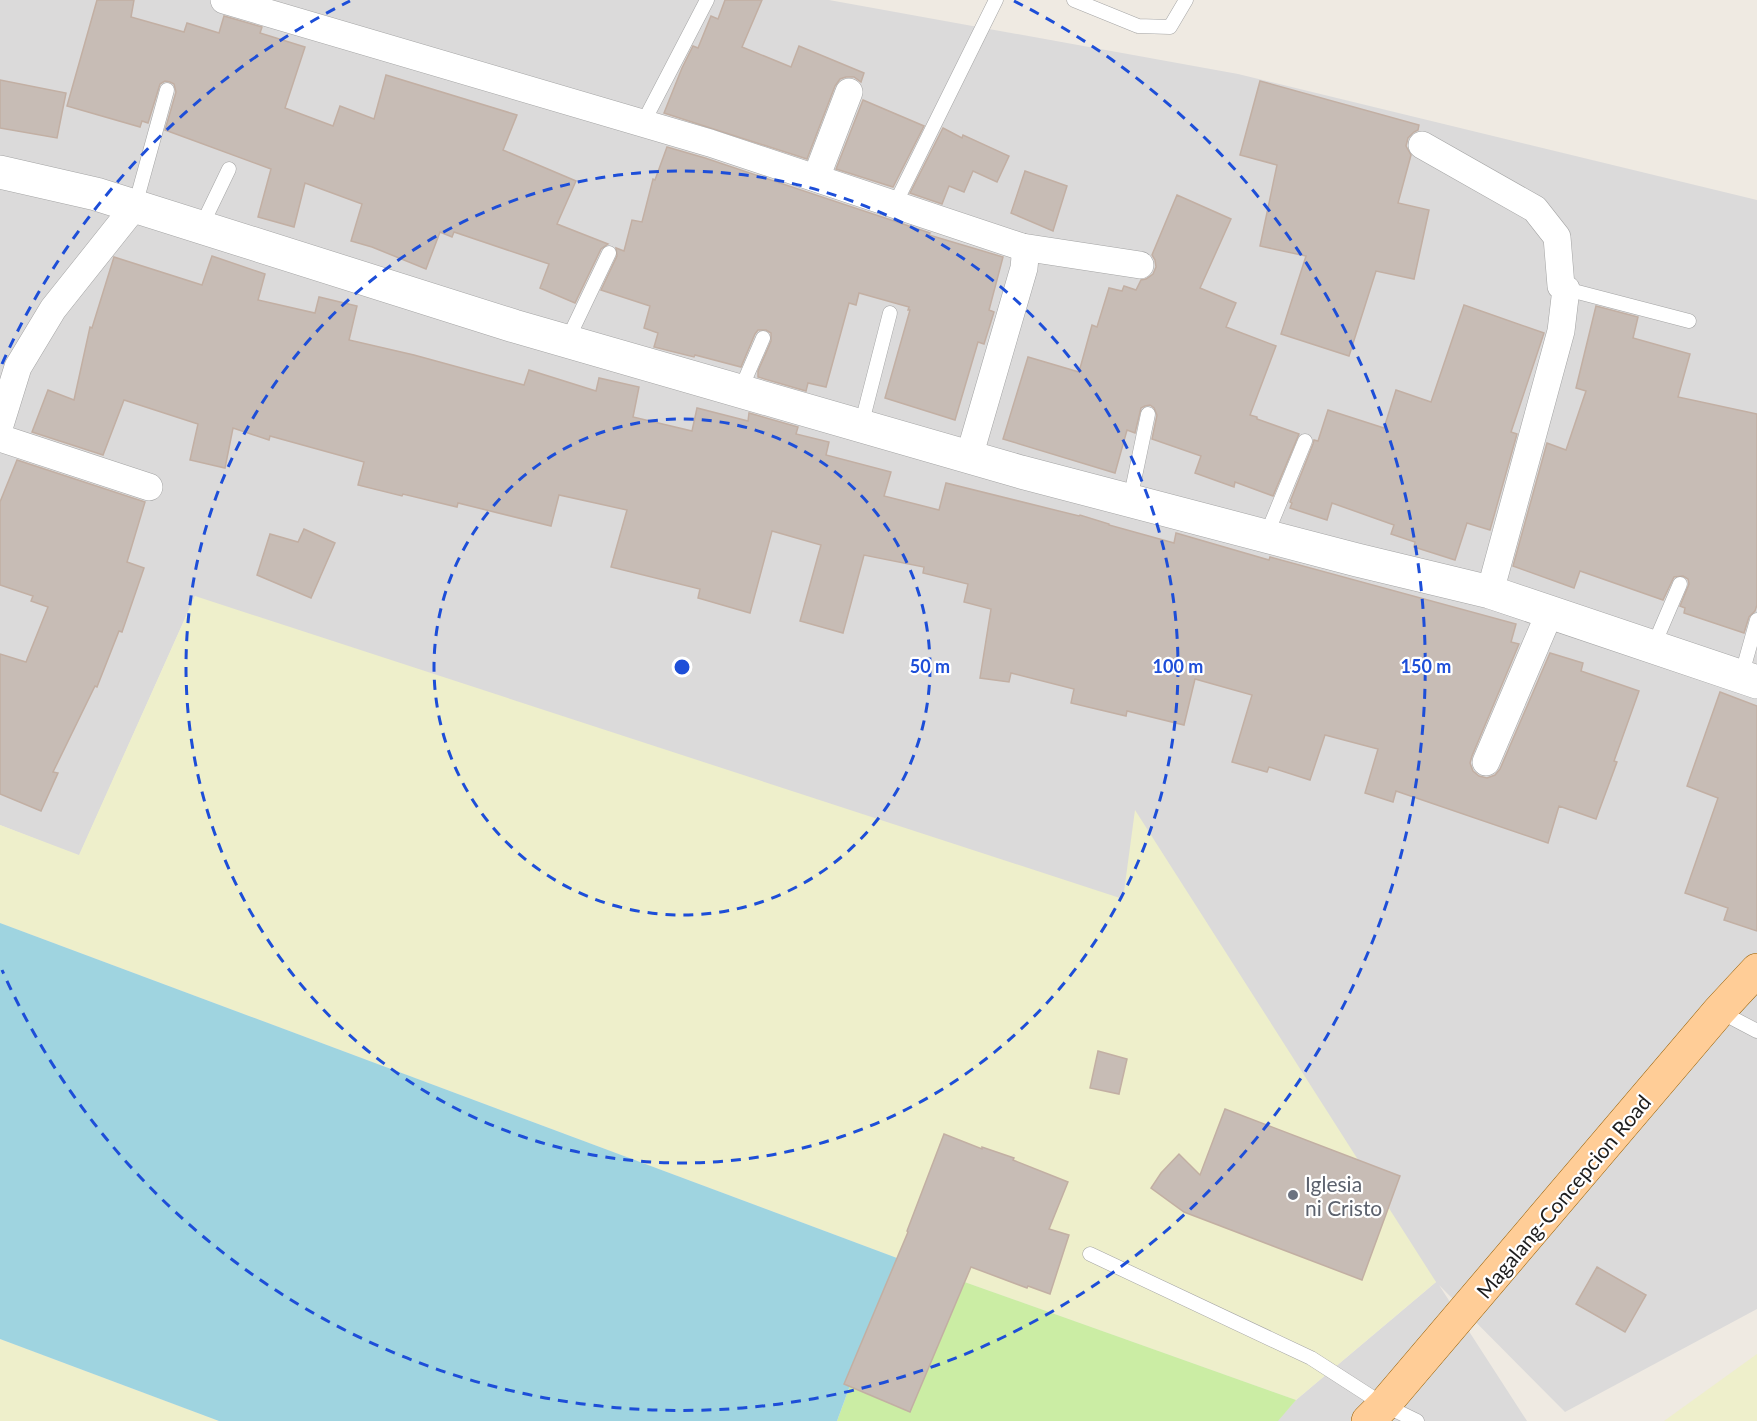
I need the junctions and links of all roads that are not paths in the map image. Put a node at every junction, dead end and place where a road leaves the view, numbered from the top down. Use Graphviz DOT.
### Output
graph roads {
  1 [pos="224,0"];
  2 [pos="707,0"];
  3 [pos="996,0"];
  4 [pos="1074,0"];
  5 [pos="1186,0"];
  6 [pos="167,90"];
  7 [pos="849,92"];
  8 [pos="643,123"];
  9 [pos="1422,145"];
  10 [pos="229,169"];
  11 [pos="0,172"];
  12 [pos="816,178"];
  13 [pos="895,204"];
  14 [pos="135,206"];
  15 [pos="201,227"];
  16 [pos="1022,247"];
  17 [pos="609,253"];
  18 [pos="1140,265"];
  19 [pos="1566,289"];
  20 [pos="890,313"];
  21 [pos="1689,321"];
  22 [pos="764,338"];
  23 [pos="567,341"];
  24 [pos="740,391"];
  25 [pos="1148,414"];
  26 [pos="0,425"];
  27 [pos="861,426"];
  28 [pos="0,438"];
  29 [pos="1305,441"];
  30 [pos="969,457"];
  31 [pos="149,486"];
  32 [pos="1130,500"];
  33 [pos="1265,537"];
  34 [pos="1680,584"];
  35 [pos="1490,592"];
  36 [pos="1550,612"];
  37 [pos="1757,620"];
  38 [pos="1653,647"];
  39 [pos="1749,680"];
  40 [pos="1486,762"];
  41 [pos="1757,970"];
  42 [pos="1719,1011"];
  43 [pos="1757,1031"];
  44 [pos="1090,1254"];
  45 [pos="1376,1413"];
  46 [pos="1417,1421"];
  1 -- 8 [label="street"];
  2 -- 8 [label="lane"];
  3 -- 13 [label="lane"];
  4 -- 5 [label="lane"];
  6 -- 14 [label="lane"];
  7 -- 12 [label="street"];
  8 -- 12 [label="street"];
  9 -- 19 [label="street"];
  10 -- 15 [label="lane"];
  11 -- 14 [label="street"];
  12 -- 13 [label="street"];
  13 -- 16 [label="street"];
  14 -- 15 [label="street"];
  14 -- 26 [label="street"];
  15 -- 23 [label="street"];
  16 -- 18 [label="street"];
  16 -- 30 [label="street"];
  17 -- 23 [label="lane"];
  19 -- 21 [label="lane"];
  19 -- 35 [label="street"];
  20 -- 27 [label="lane"];
  22 -- 24 [label="lane"];
  23 -- 24 [label="street"];
  24 -- 27 [label="street"];
  25 -- 32 [label="lane"];
  27 -- 30 [label="street"];
  28 -- 31 [label="street"];
  29 -- 33 [label="lane"];
  30 -- 32 [label="street"];
  32 -- 33 [label="street"];
  33 -- 35 [label="street"];
  34 -- 38 [label="lane"];
  35 -- 36 [label="street"];
  36 -- 38 [label="street"];
  36 -- 40 [label="street"];
  37 -- 39 [label="lane"];
  38 -- 39 [label="street"];
  41 -- 42 [label="main road, Magalang-Concepcion Road"];
  42 -- 43 [label="lane"];
  42 -- 45 [label="main road, Magalang-Concepcion Road"];
  44 -- 45 [label="lane"];
  45 -- 46 [label="lane"];
}
